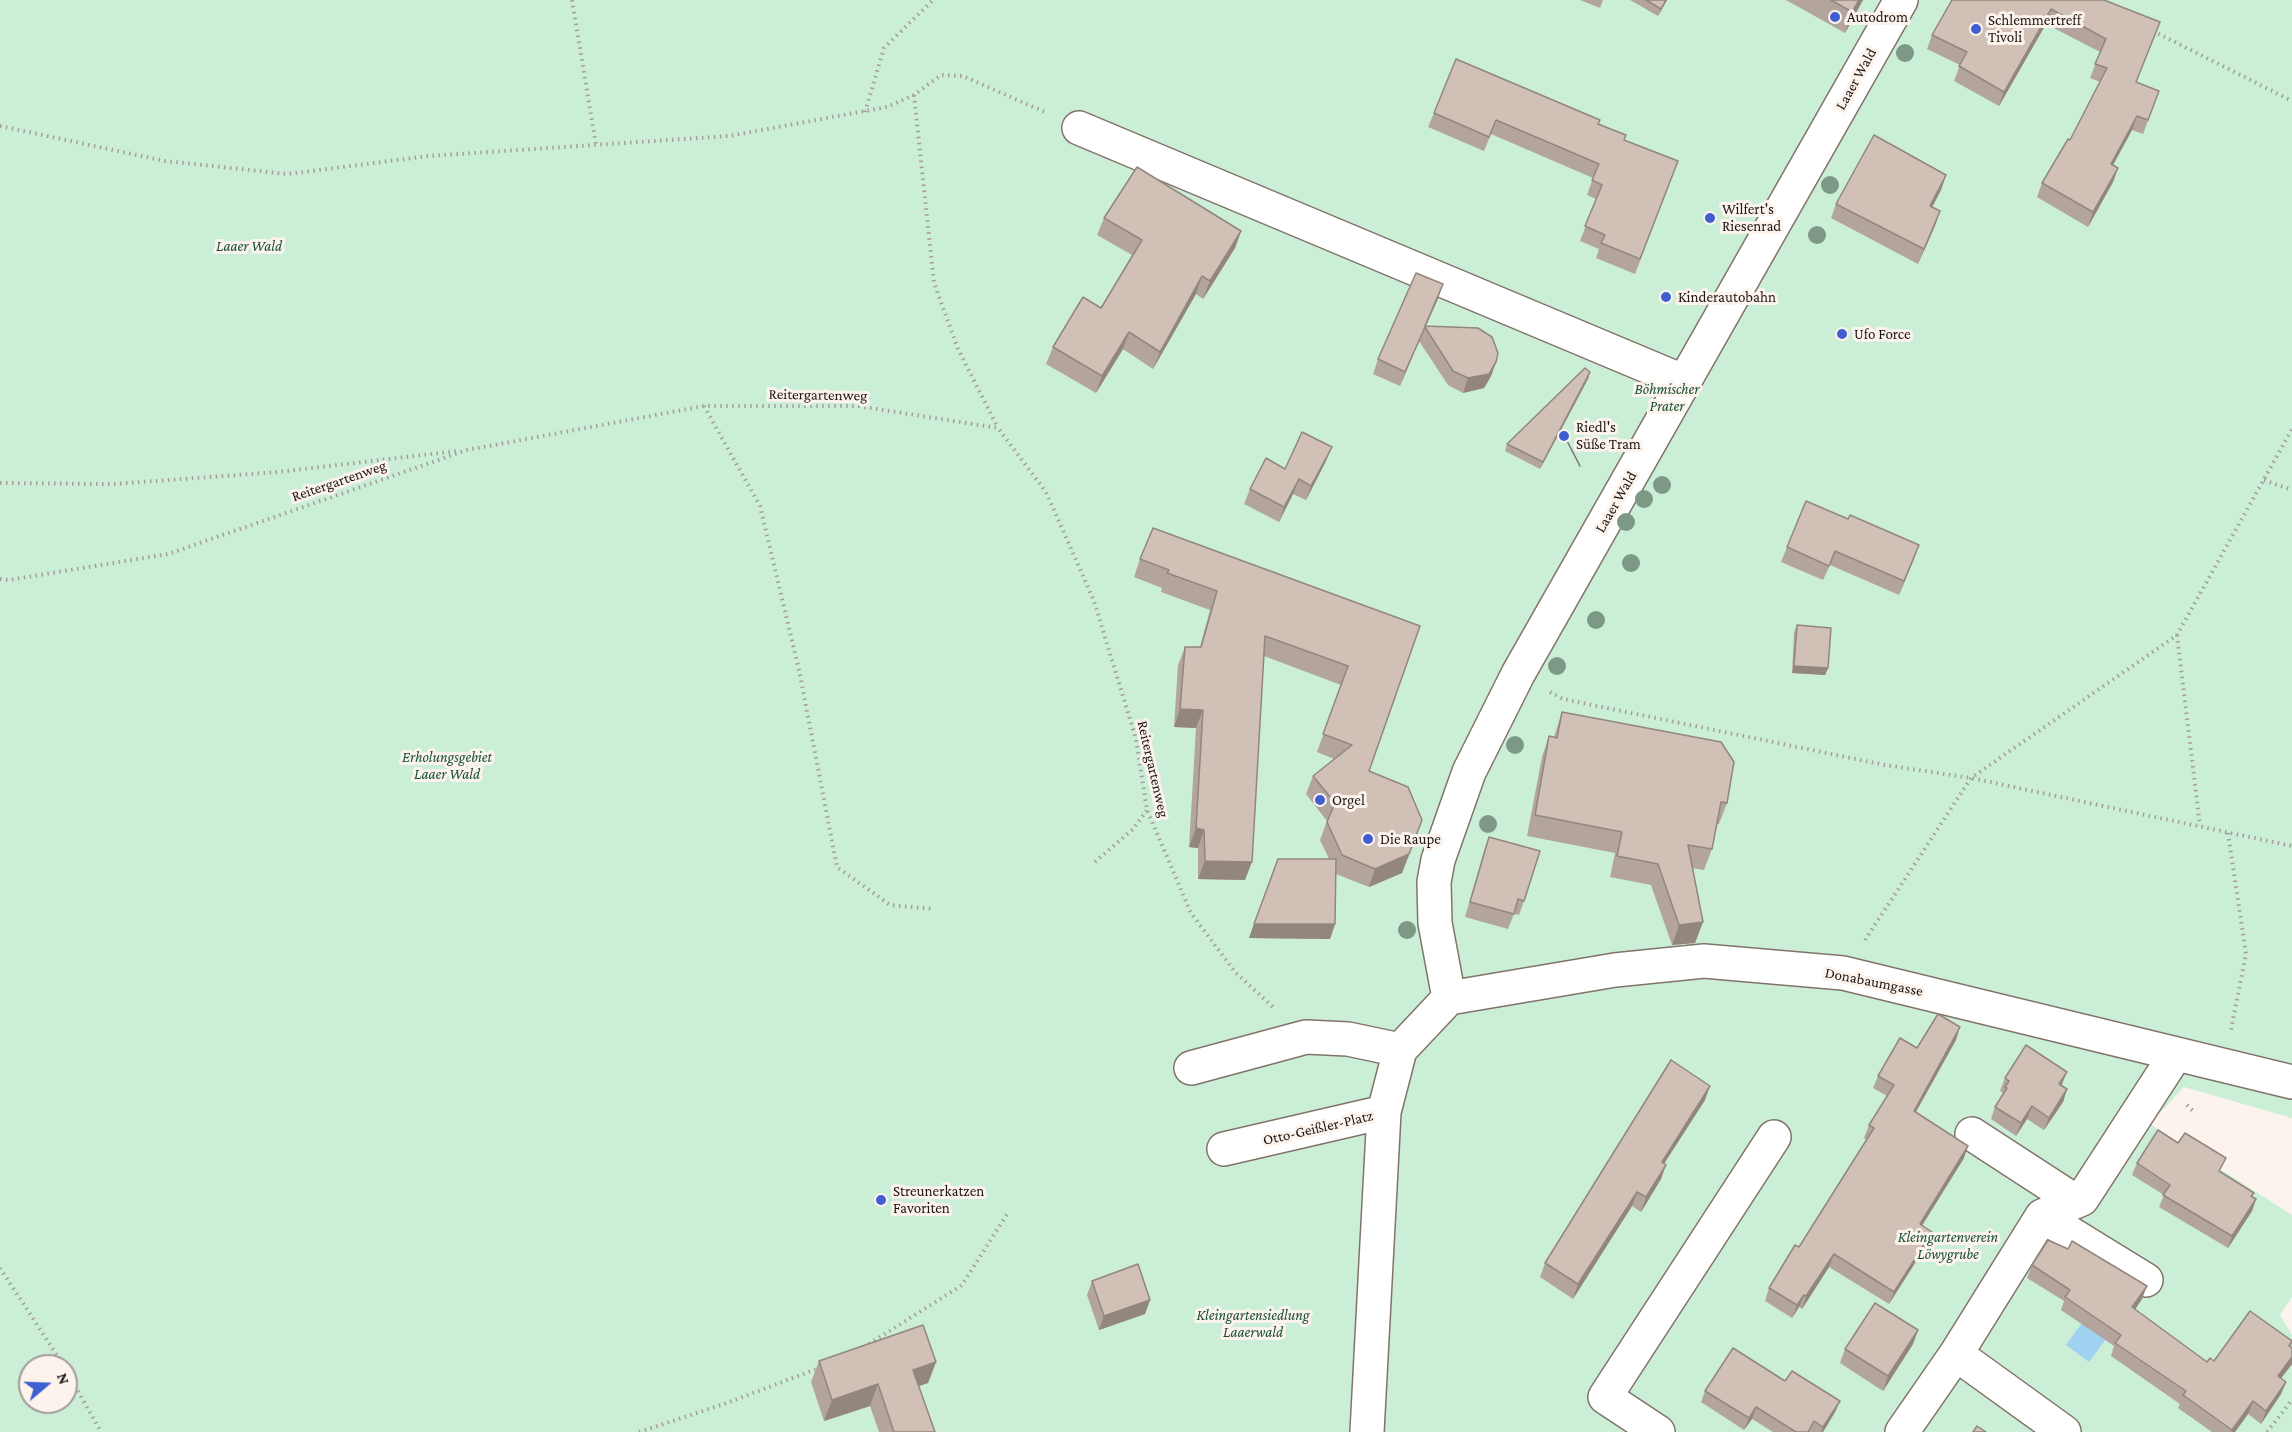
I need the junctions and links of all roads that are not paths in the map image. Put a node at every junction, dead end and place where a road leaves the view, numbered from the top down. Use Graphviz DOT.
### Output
graph roads {
  1 [pos="1901,0"];
  2 [pos="1079,128"];
  3 [pos="1685,382"];
  4 [pos="1449,998"];
  5 [pos="1400,1050"];
  6 [pos="2176,1054"];
  7 [pos="1191,1068"];
  8 [pos="2292,1082"];
  9 [pos="1384,1112"];
  10 [pos="1972,1134"];
  11 [pos="1774,1137"];
  12 [pos="1224,1149"];
  13 [pos="2075,1201"];
  14 [pos="2042,1216"];
  15 [pos="2146,1280"];
  16 [pos="1956,1354"];
  17 [pos="1367,1432"];
  18 [pos="1658,1432"];
  19 [pos="1902,1432"];
  20 [pos="2064,1432"];
  1 -- 3 [label="street, Laaer Wald"];
  2 -- 3 [label="street"];
  3 -- 4 [label="street, Laaer Wald"];
  4 -- 5 [label="street, Otto-Geißler-Platz"];
  4 -- 6 [label="street, Donabaumgasse"];
  5 -- 7 [label="street"];
  5 -- 9 [label="street, Otto-Geißler-Platz"];
  6 -- 8 [label="street, Donabaumgasse"];
  6 -- 13 [label="street"];
  9 -- 12 [label="street, Otto-Geißler-Platz"];
  9 -- 17 [label="street"];
  10 -- 13 [label="street"];
  11 -- 18 [label="street"];
  13 -- 14 [label="street"];
  14 -- 15 [label="street"];
  14 -- 16 [label="street"];
  16 -- 19 [label="street"];
  16 -- 20 [label="street"];
}
